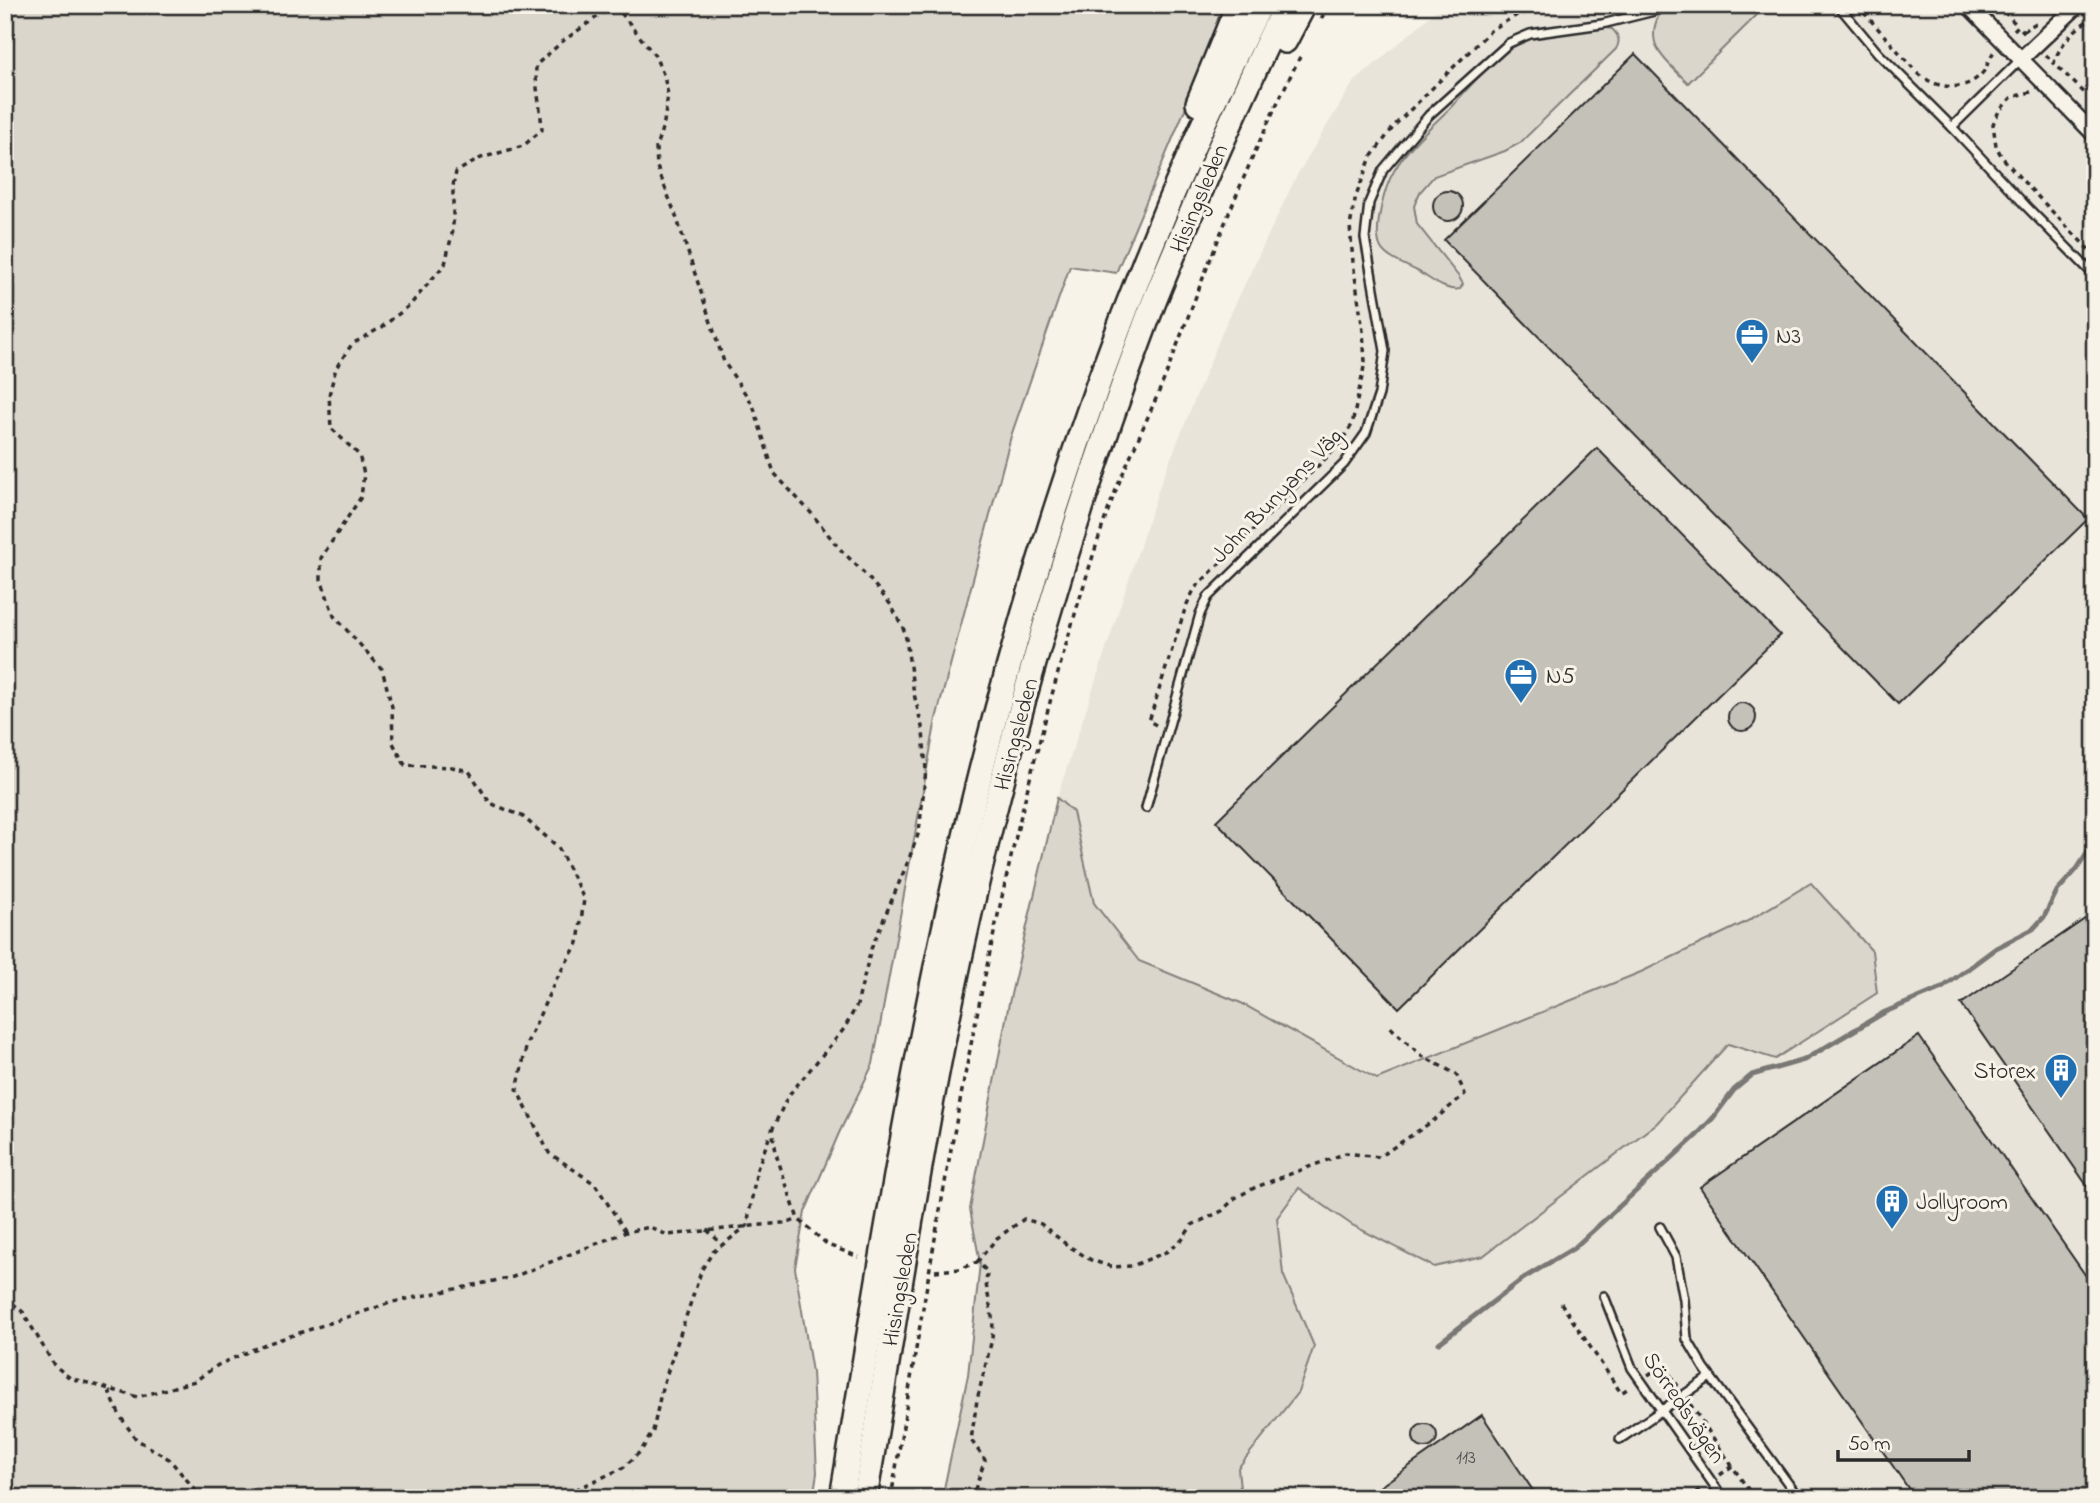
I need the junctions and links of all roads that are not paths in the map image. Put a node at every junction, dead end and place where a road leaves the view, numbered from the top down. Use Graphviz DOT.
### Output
graph roads {
  1 [pos="1238,5"];
  2 [pos="1260,5"];
  3 [pos="1286,5"];
  4 [pos="1666,5"];
  5 [pos="1838,5"];
  6 [pos="1968,5"];
  7 [pos="2078,5"];
  8 [pos="1312,14"];
  9 [pos="2021,59"];
  10 [pos="1239,102"];
  11 [pos="1952,127"];
  12 [pos="2095,135"];
  13 [pos="1155,241"];
  14 [pos="2095,276"];
  15 [pos="1146,808"];
  16 [pos="1661,1227"];
  17 [pos="1604,1296"];
  18 [pos="1710,1377"];
  19 [pos="1662,1410"];
  20 [pos="1620,1439"];
  21 [pos="1798,1497"];
  22 [pos="842,1498"];
  23 [pos="865,1498"];
  24 [pos="1723,1498"];
  1 -- 13 [label="highway"];
  2 -- 13 [label="highway, Hisingsleden"];
  3 -- 10 [label="highway, Hisingsleden"];
  4 -- 15 [label="lane, John Bunyans Väg"];
  5 -- 11 [label="lane"];
  6 -- 9 [label="street"];
  7 -- 9 [label="street"];
  8 -- 10 [label="highway"];
  9 -- 11 [label="lane"];
  9 -- 12 [label="street"];
  10 -- 23 [label="highway, Hisingsleden"];
  11 -- 14 [label="lane"];
  13 -- 22 [label="highway, Hisingsleden"];
  16 -- 18 [label="lane"];
  17 -- 19 [label="lane, Sörredsvägen"];
  18 -- 19 [label="lane"];
  18 -- 21 [label="lane"];
  19 -- 20 [label="lane"];
  19 -- 24 [label="lane, Sörredsvägen"];
}
